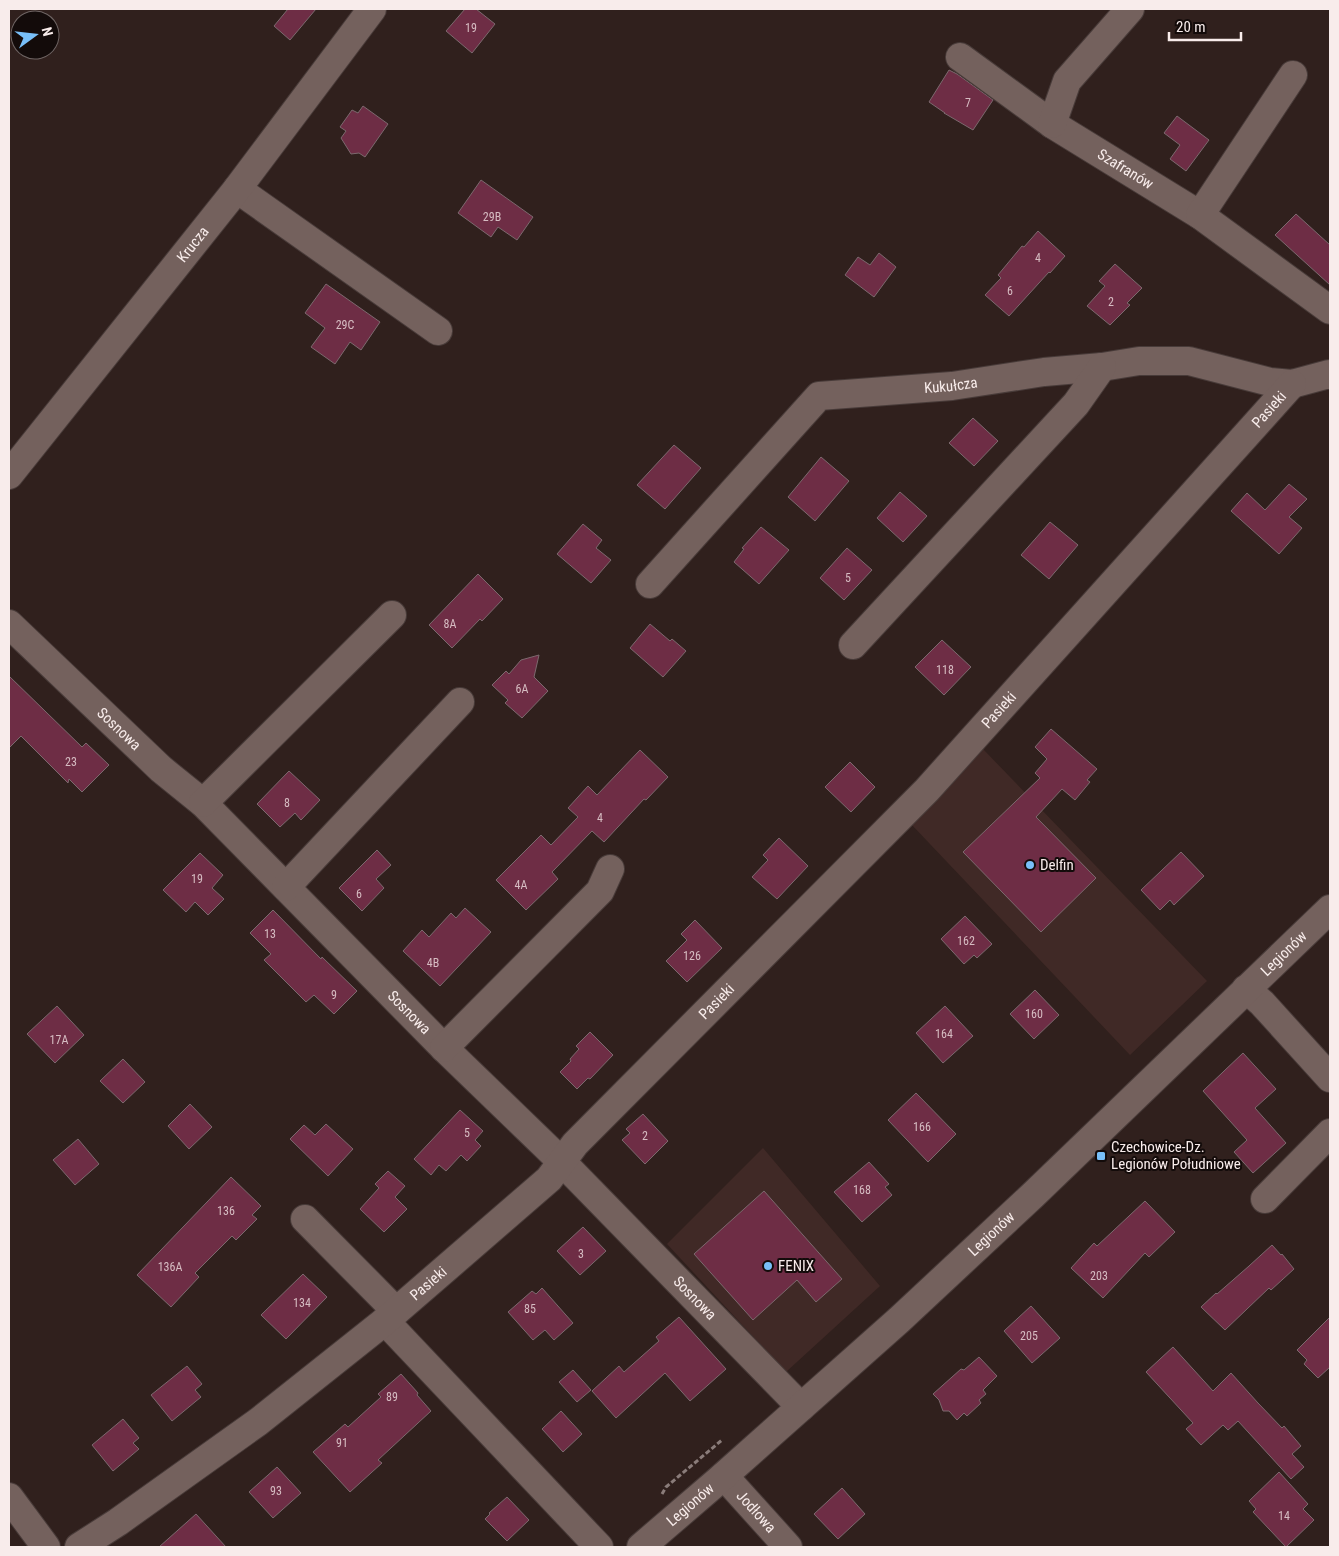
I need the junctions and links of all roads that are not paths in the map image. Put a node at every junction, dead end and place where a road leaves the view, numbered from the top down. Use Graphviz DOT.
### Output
graph roads {
  1 [pos="372,9"];
  2 [pos="1130,9"];
  3 [pos="960,57"];
  4 [pos="1293,75"];
  5 [pos="1052,124"];
  6 [pos="237,189"];
  7 [pos="1200,215"];
  8 [pos="1330,310"];
  9 [pos="438,331"];
  10 [pos="1102,367"];
  11 [pos="1330,373"];
  12 [pos="1292,384"];
  13 [pos="9,475"];
  14 [pos="650,584"];
  15 [pos="392,615"];
  16 [pos="9,624"];
  17 [pos="853,645"];
  18 [pos="460,702"];
  19 [pos="203,803"];
  20 [pos="610,869"];
  21 [pos="286,887"];
  22 [pos="1330,908"];
  23 [pos="1246,989"];
  24 [pos="444,1048"];
  25 [pos="1330,1078"];
  26 [pos="1330,1133"];
  27 [pos="562,1162"];
  28 [pos="1265,1199"];
  29 [pos="306,1218"];
  30 [pos="391,1316"];
  31 [pos="801,1407"];
  32 [pos="724,1476"];
  33 [pos="9,1498"];
  34 [pos="46,1547"];
  35 [pos="79,1547"];
  36 [pos="599,1547"];
  37 [pos="641,1547"];
  38 [pos="788,1547"];
  1 -- 6 [label="street, Krucza"];
  2 -- 5 [label="street"];
  3 -- 5 [label="street, Szafranów"];
  4 -- 7 [label="street"];
  5 -- 7 [label="street, Szafranów"];
  6 -- 9 [label="street"];
  6 -- 13 [label="street, Krucza"];
  7 -- 8 [label="street, Szafranów"];
  10 -- 12 [label="street, Kukułcza"];
  10 -- 14 [label="street, Kukułcza"];
  10 -- 17 [label="street"];
  11 -- 12 [label="street, Kukułcza"];
  12 -- 27 [label="street, Pasieki"];
  15 -- 19 [label="street"];
  16 -- 19 [label="street, Sosnowa"];
  18 -- 21 [label="street"];
  19 -- 21 [label="street, Sosnowa"];
  20 -- 24 [label="street"];
  21 -- 24 [label="street, Sosnowa"];
  22 -- 23 [label="street, Legionów"];
  23 -- 25 [label="street"];
  23 -- 31 [label="street, Legionów"];
  24 -- 27 [label="street, Sosnowa"];
  26 -- 28 [label="street"];
  27 -- 30 [label="street, Pasieki"];
  27 -- 31 [label="street, Sosnowa"];
  29 -- 30 [label="street"];
  30 -- 35 [label="street, Pasieki"];
  30 -- 36 [label="street"];
  31 -- 32 [label="street, Legionów"];
  32 -- 37 [label="street, Legionów"];
  32 -- 38 [label="street, Jodłowa"];
  33 -- 34 [label="street"];
}
